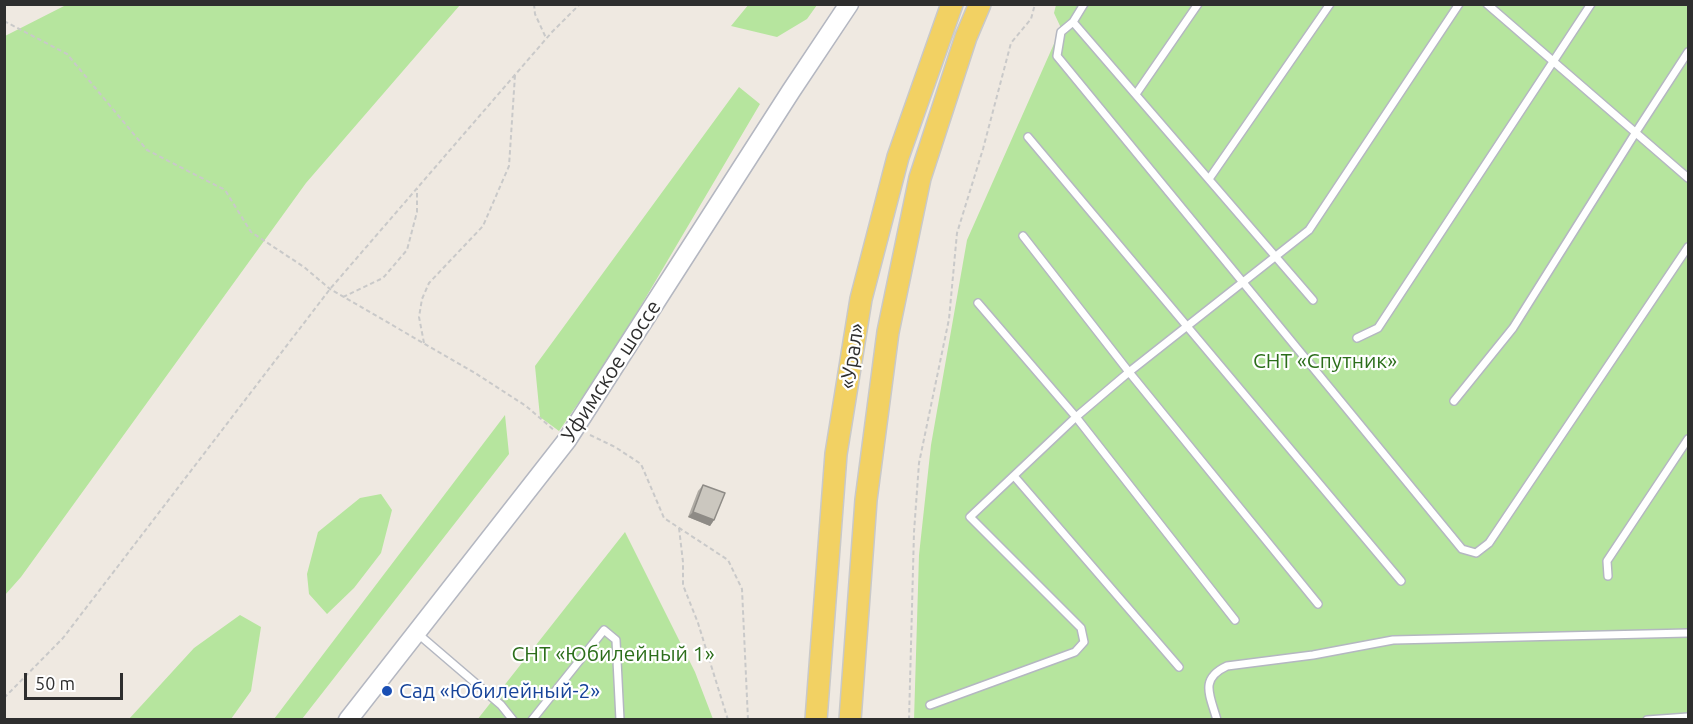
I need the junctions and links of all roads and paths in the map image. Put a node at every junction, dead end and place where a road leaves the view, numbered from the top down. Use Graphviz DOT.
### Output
graph roads {
  1 [pos="534,4"];
  2 [pos="580,4"];
  3 [pos="849,4"];
  4 [pos="952,4"];
  5 [pos="980,4"];
  6 [pos="1035,4"];
  7 [pos="1084,4"];
  8 [pos="1198,4"];
  9 [pos="1330,4"];
  10 [pos="1459,4"];
  11 [pos="1487,4"];
  12 [pos="1591,4"];
  13 [pos="4,21"];
  14 [pos="1073,22"];
  15 [pos="546,39"];
  16 [pos="1689,52"];
  17 [pos="1554,60"];
  18 [pos="515,75"];
  19 [pos="1136,94"];
  20 [pos="1636,132"];
  21 [pos="1028,136"];
  22 [pos="1689,178"];
  23 [pos="1209,179"];
  24 [pos="417,189"];
  25 [pos="1023,236"];
  26 [pos="1689,247"];
  27 [pos="1275,256"];
  28 [pos="1242,283"];
  29 [pos="330,289"];
  30 [pos="343,297"];
  31 [pos="1313,300"];
  32 [pos="978,303"];
  33 [pos="1187,326"];
  34 [pos="1357,338"];
  35 [pos="424,343"];
  36 [pos="1129,372"];
  37 [pos="1454,401"];
  38 [pos="1076,417"];
  39 [pos="571,434"];
  40 [pos="1689,439"];
  41 [pos="1014,476"];
  42 [pos="679,528"];
  43 [pos="1608,576"];
  44 [pos="1401,581"];
  45 [pos="1318,604"];
  46 [pos="1234,620"];
  47 [pos="417,633"];
  48 [pos="1689,633"];
  49 [pos="1179,667"];
  50 [pos="4,698"];
  51 [pos="930,705"];
  52 [pos="1689,717"];
  53 [pos="348,720"];
  54 [pos="513,720"];
  55 [pos="532,720"];
  56 [pos="620,720"];
  57 [pos="728,720"];
  58 [pos="748,720"];
  59 [pos="816,720"];
  60 [pos="850,720"];
  61 [pos="909,720"];
  62 [pos="1217,720"];
  63 [pos="1647,720"];
  1 -- 15 [label="path"];
  2 -- 15 [label="path"];
  3 -- 39 [label="main road, Уфимское шоссе"];
  4 -- 59 [label="main road, «Урал»"];
  5 -- 60 [label="main road, «Урал»"];
  6 -- 61 [label="path"];
  7 -- 14 [label="lane"];
  8 -- 19 [label="lane"];
  9 -- 23 [label="lane"];
  10 -- 27 [label="lane"];
  11 -- 17 [label="lane"];
  12 -- 17 [label="lane"];
  13 -- 29 [label="path"];
  14 -- 19 [label="lane"];
  14 -- 28 [label="lane"];
  15 -- 18 [label="path"];
  16 -- 20 [label="lane"];
  17 -- 20 [label="lane"];
  17 -- 34 [label="lane"];
  18 -- 24 [label="path"];
  18 -- 35 [label="path"];
  19 -- 23 [label="lane"];
  20 -- 22 [label="lane"];
  20 -- 37 [label="lane"];
  21 -- 33 [label="lane"];
  23 -- 27 [label="lane"];
  24 -- 29 [label="path"];
  24 -- 30 [label="path"];
  25 -- 36 [label="lane"];
  26 -- 28 [label="lane"];
  27 -- 28 [label="lane"];
  27 -- 31 [label="lane"];
  28 -- 33 [label="lane"];
  29 -- 30 [label="path"];
  29 -- 50 [label="path"];
  30 -- 35 [label="path"];
  32 -- 38 [label="lane"];
  33 -- 36 [label="lane"];
  33 -- 44 [label="lane"];
  35 -- 39 [label="path"];
  36 -- 38 [label="lane"];
  36 -- 45 [label="lane"];
  38 -- 41 [label="lane"];
  38 -- 46 [label="lane"];
  39 -- 42 [label="path"];
  39 -- 47 [label="main road, Уфимское шоссе"];
  40 -- 43 [label="lane"];
  41 -- 49 [label="lane"];
  41 -- 51 [label="lane"];
  42 -- 57 [label="path"];
  42 -- 58 [label="path"];
  47 -- 53 [label="main road, Уфимское шоссе"];
  47 -- 54 [label="lane"];
  48 -- 62 [label="lane"];
  52 -- 63 [label="lane"];
  55 -- 56 [label="lane"];
}
